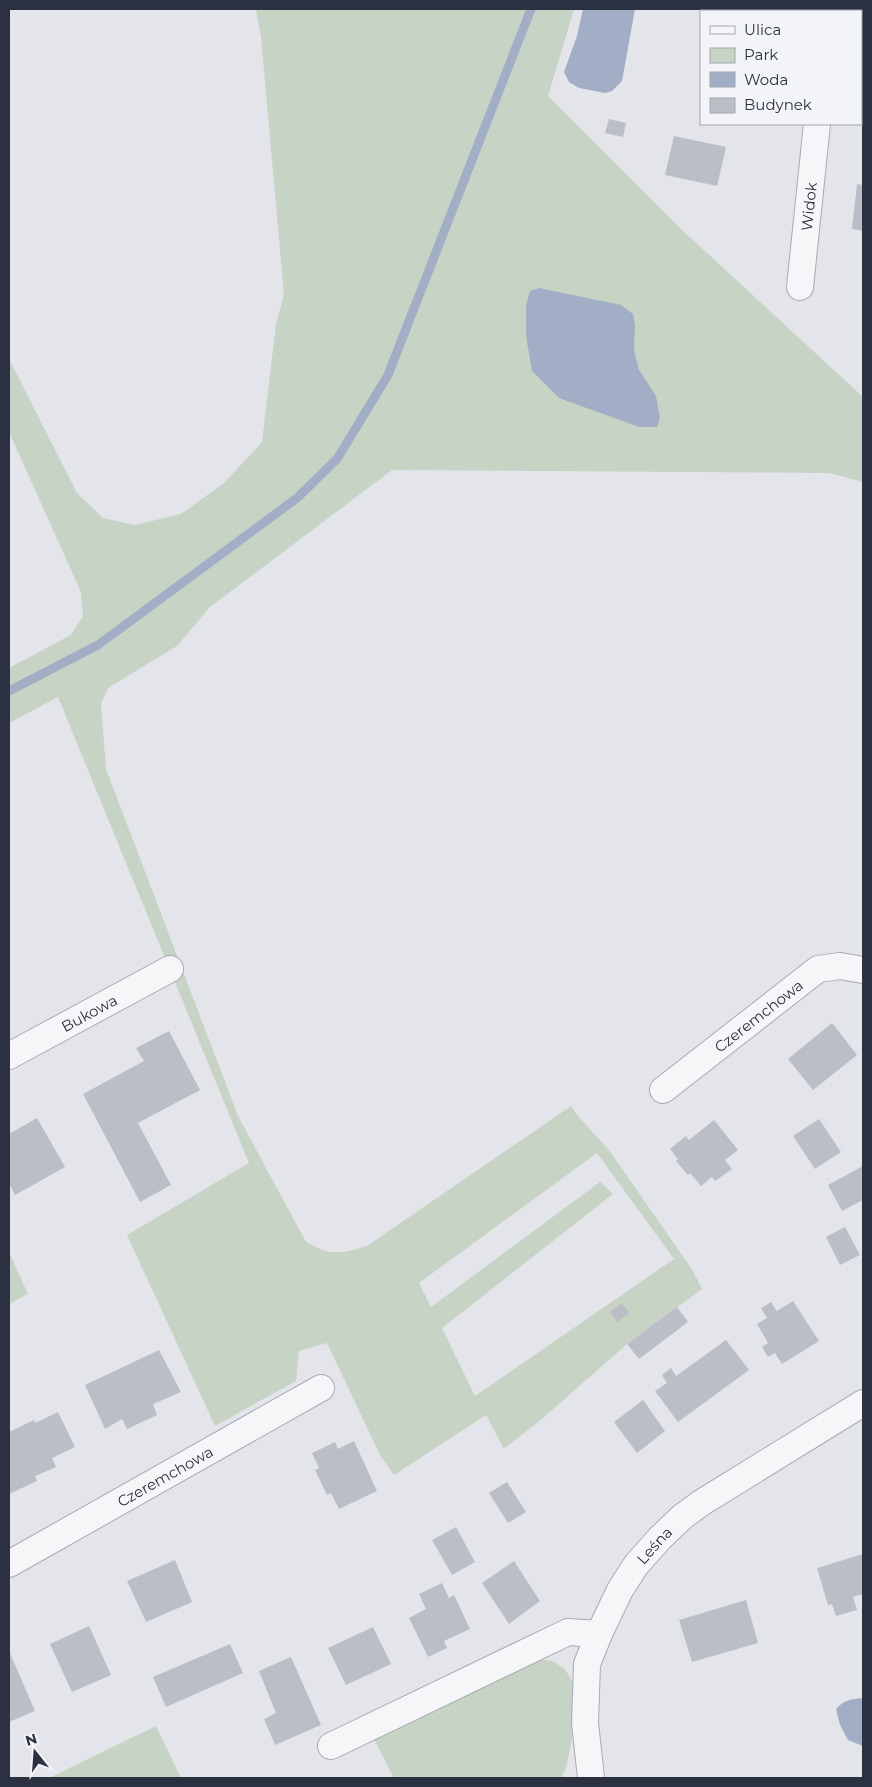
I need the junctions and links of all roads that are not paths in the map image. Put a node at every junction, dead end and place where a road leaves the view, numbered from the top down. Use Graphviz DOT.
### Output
graph roads {
  1 [pos="817,125"];
  2 [pos="800,288"];
  3 [pos="170,969"];
  4 [pos="863,970"];
  5 [pos="9,1056"];
  6 [pos="663,1090"];
  7 [pos="321,1388"];
  8 [pos="863,1403"];
  9 [pos="9,1564"];
  10 [pos="599,1634"];
  11 [pos="331,1746"];
  12 [pos="591,1778"];
  1 -- 2 [label="street, Widok"];
  3 -- 5 [label="street, Bukowa"];
  4 -- 6 [label="street, Czeremchowa"];
  7 -- 9 [label="street, Czeremchowa"];
  8 -- 10 [label="street, Leśna"];
  10 -- 11 [label="street"];
  10 -- 12 [label="street, Leśna"];
}
